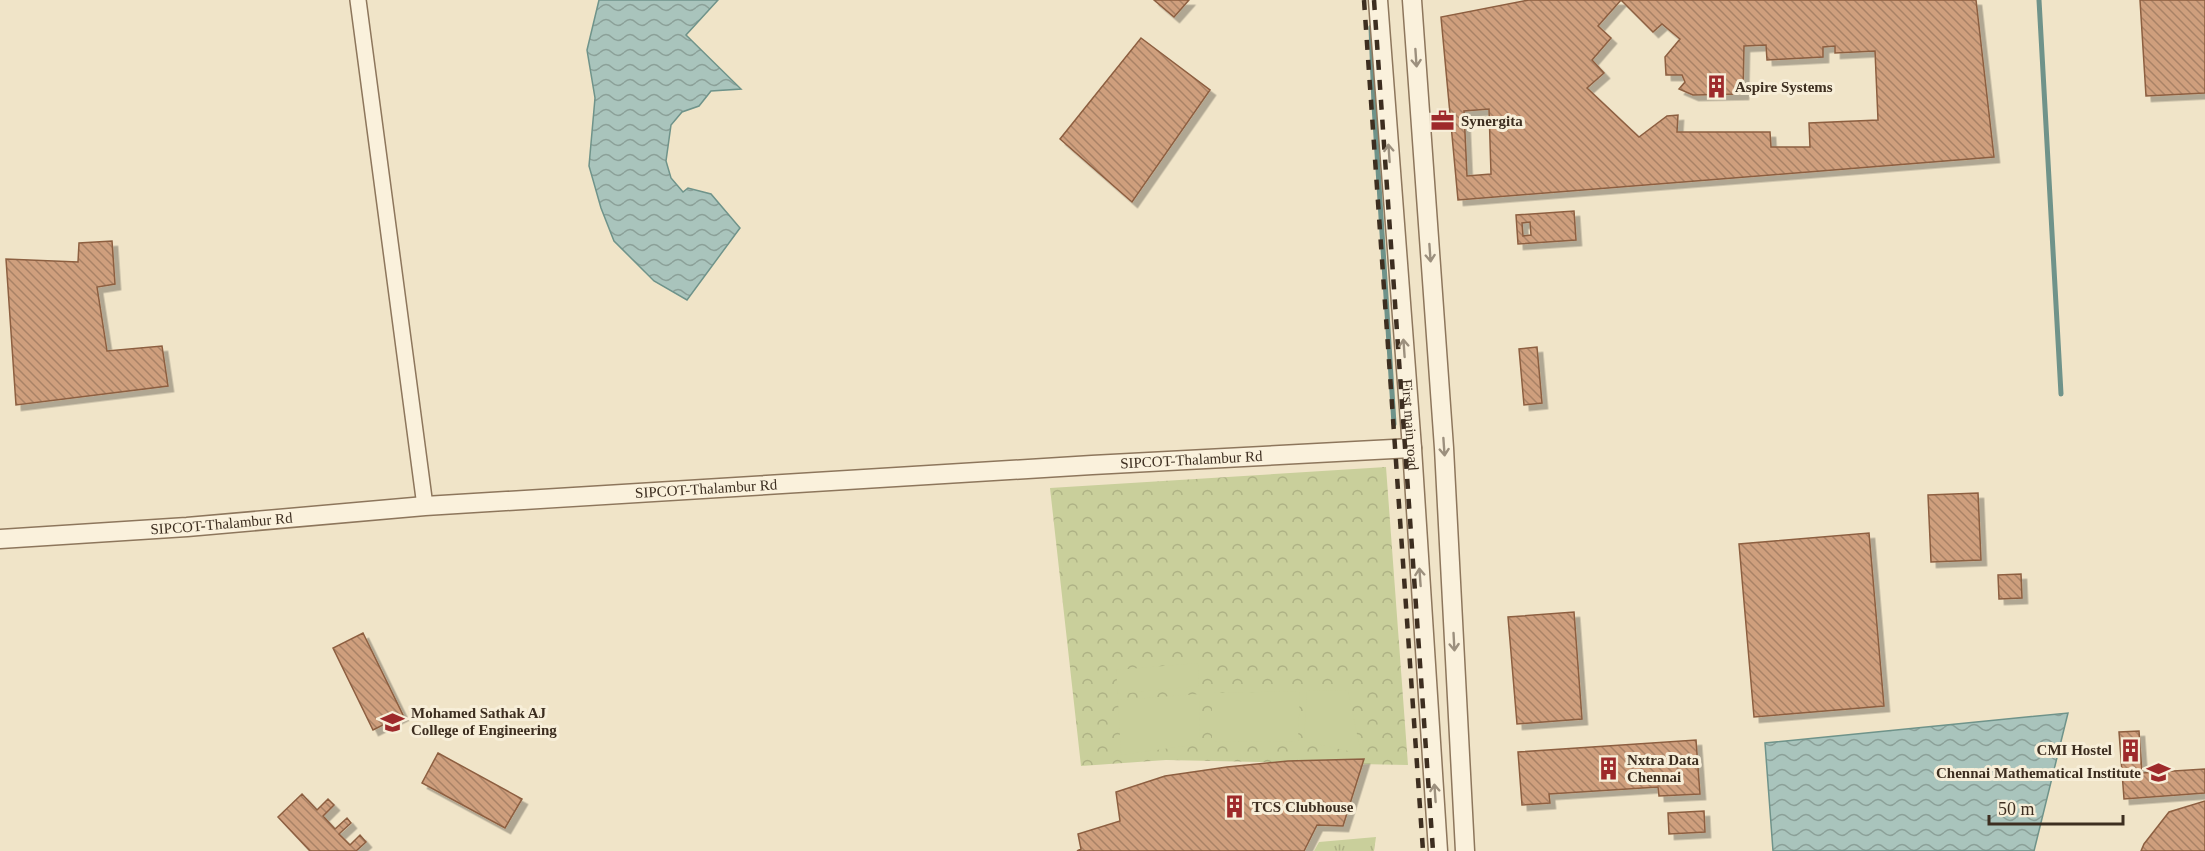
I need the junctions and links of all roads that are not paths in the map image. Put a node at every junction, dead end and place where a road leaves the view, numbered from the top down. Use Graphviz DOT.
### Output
graph roads {
  1 [pos="358,0"];
  2 [pos="1378,0"];
  3 [pos="1412,0"];
  4 [pos="1412,448"];
  5 [pos="425,506"];
  6 [pos="0,539"];
  7 [pos="1438,851"];
  8 [pos="1465,851"];
  1 -- 5 [label="street"];
  4 -- 2 [label="street, First main road, one-way"];
  3 -- 8 [label="street, one-way"];
  4 -- 5 [label="street, SIPCOT-Thalambur Rd"];
  7 -- 4 [label="street, First main road, one-way"];
  5 -- 6 [label="street, SIPCOT-Thalambur Rd"];
}
